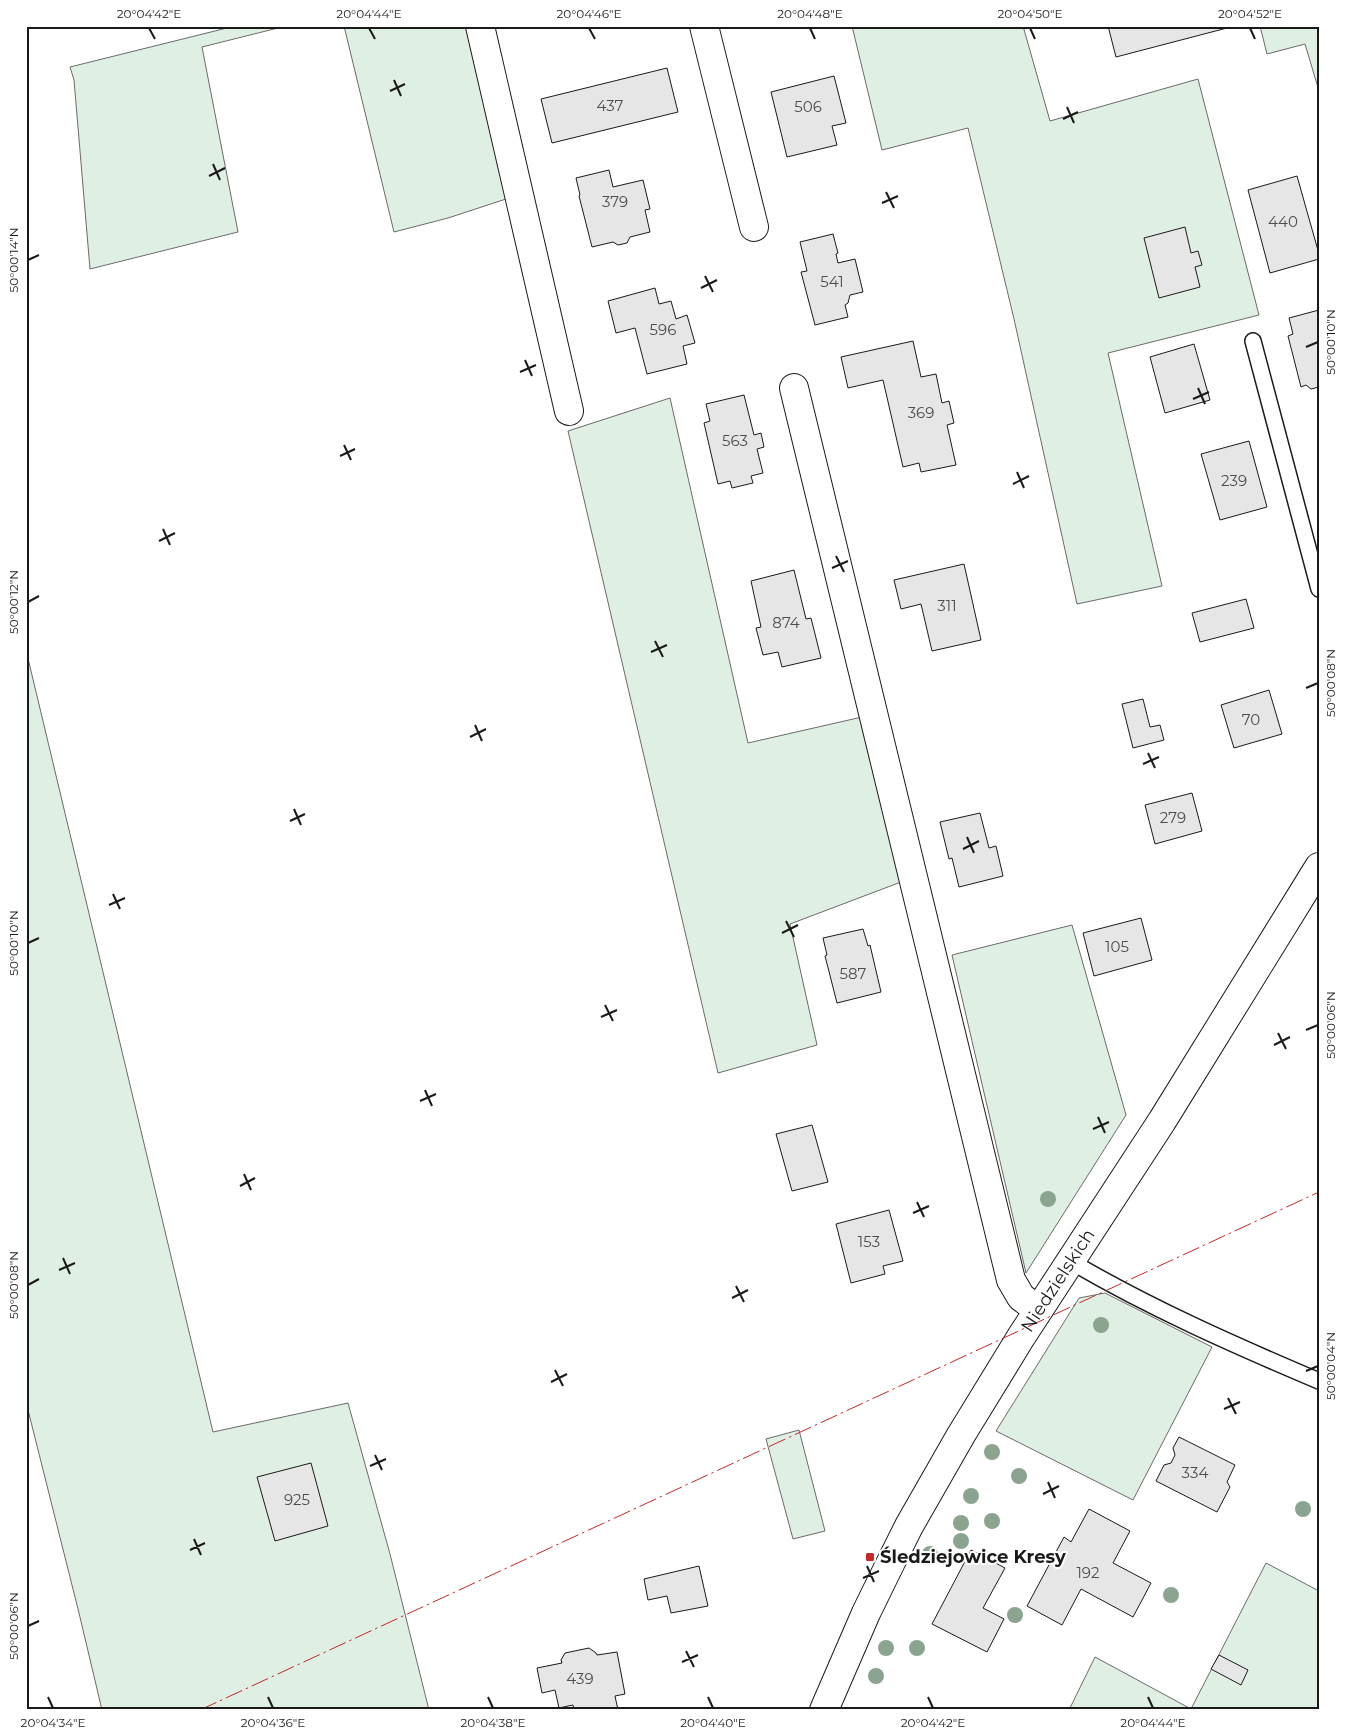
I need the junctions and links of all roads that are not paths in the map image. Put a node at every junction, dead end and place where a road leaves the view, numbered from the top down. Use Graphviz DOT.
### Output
graph roads {
  1 [pos="480,26"];
  2 [pos="704,26"];
  3 [pos="754,227"];
  4 [pos="1254,341"];
  5 [pos="794,388"];
  6 [pos="569,412"];
  7 [pos="1319,589"];
  8 [pos="1319,866"];
  9 [pos="1070,1261"];
  10 [pos="1038,1310"];
  11 [pos="1319,1381"];
  12 [pos="824,1710"];
  1 -- 6 [label="street"];
  2 -- 3 [label="street"];
  4 -- 7 [label="lane"];
  5 -- 10 [label="street"];
  8 -- 9 [label="street, Niedzielskich"];
  9 -- 10 [label="street, Niedzielskich"];
  9 -- 11 [label="lane"];
  10 -- 12 [label="street, Niedzielskich"];
}
